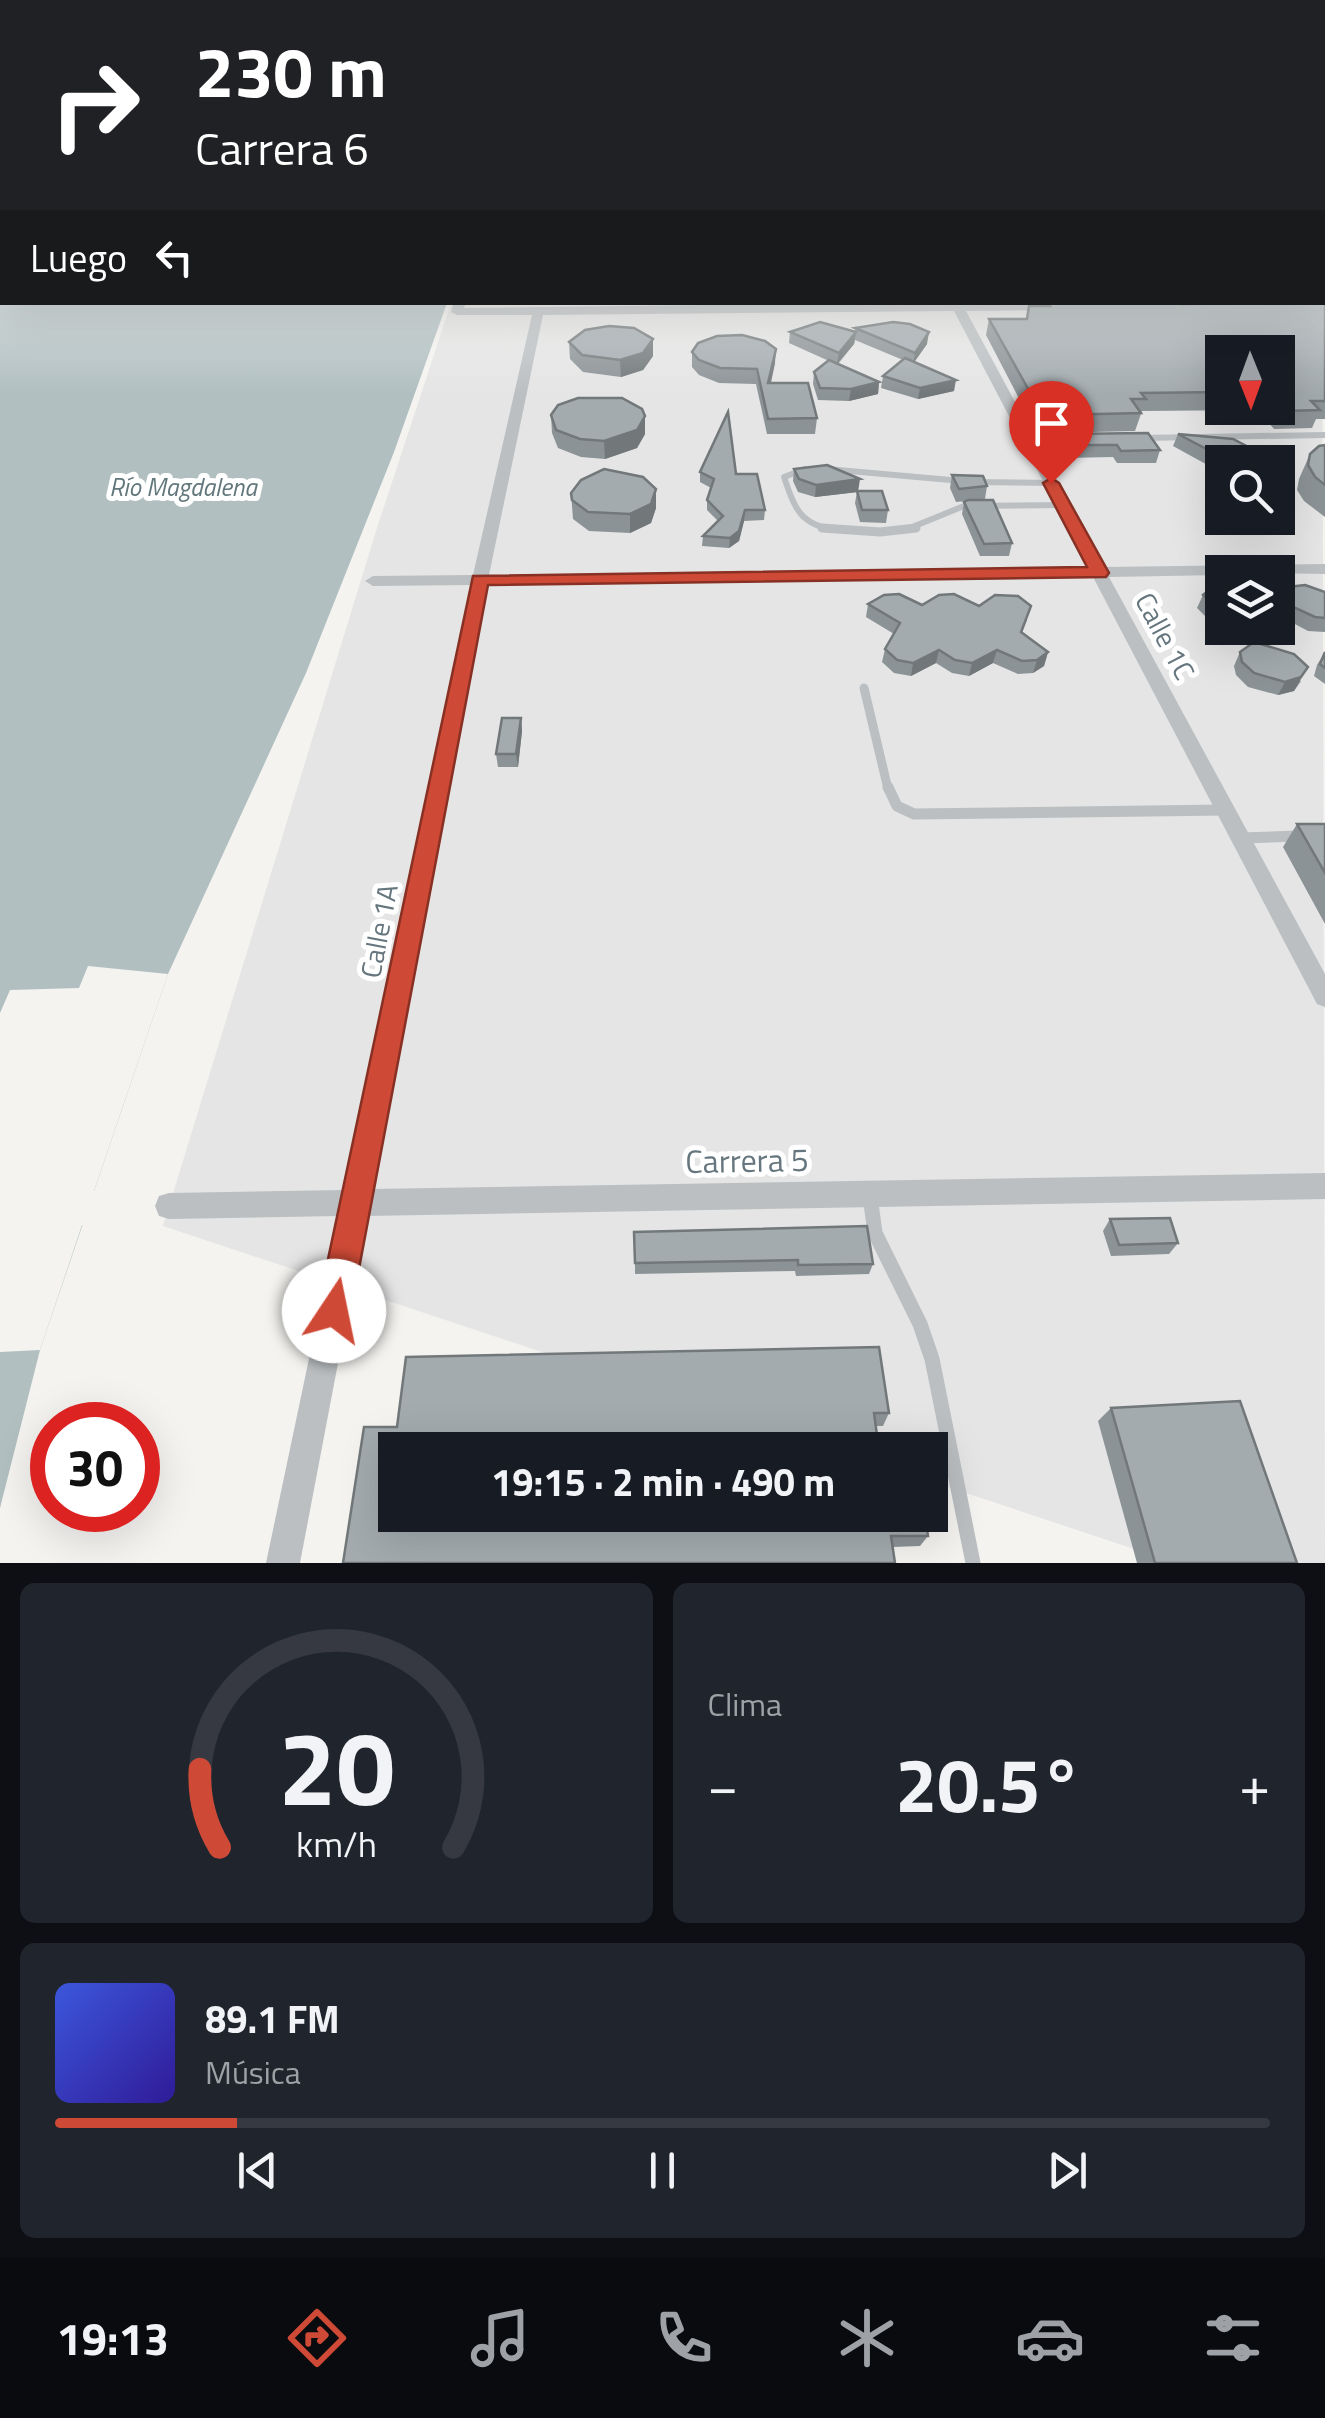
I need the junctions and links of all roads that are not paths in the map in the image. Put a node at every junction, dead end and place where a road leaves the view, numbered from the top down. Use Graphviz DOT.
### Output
graph roads {
  1 [pos="1074,307"];
  2 [pos="958,309"];
  3 [pos="457,312"];
  4 [pos="1057,315"];
  5 [pos="538,316"];
  6 [pos="1325,436"];
  7 [pos="1135,438"];
  8 [pos="1078,439"];
  9 [pos="1028,440"];
  10 [pos="1051,483"];
  11 [pos="1063,505"];
  12 [pos="1325,569"];
  13 [pos="1100,573"];
  14 [pos="373,580"];
  15 [pos="480,580"];
  16 [pos="864,688"];
  17 [pos="1226,810"];
  18 [pos="1325,836"];
  19 [pos="1240,838"];
  20 [pos="1325,996"];
  21 [pos="1325,1186"];
  22 [pos="870,1194"];
  23 [pos="356,1203"];
  24 [pos="169,1206"];
  25 [pos="282,1563"];
  26 [pos="973,1563"];
  1 -- 2 [label="street"];
  2 -- 4 [label="street"];
  2 -- 5 [label="street"];
  2 -- 9 [label="street, Calle 1C"];
  3 -- 5 [label="street"];
  5 -- 15 [label="street, Calle 1A"];
  6 -- 7 [label="lane"];
  8 -- 9 [label="lane"];
  9 -- 10 [label="street, Calle 1C"];
  10 -- 11 [label="street, Calle 1C"];
  10 -- 11 [label="lane"];
  11 -- 13 [label="street, Calle 1C"];
  12 -- 13 [label="street"];
  13 -- 15 [label="street"];
  13 -- 17 [label="street, Calle 1C"];
  14 -- 15 [label="street"];
  15 -- 23 [label="street, Calle 1A"];
  16 -- 17 [label="lane"];
  17 -- 19 [label="street, Calle 1C"];
  18 -- 19 [label="lane"];
  19 -- 20 [label="street, Calle 1C"];
  21 -- 22 [label="street, Carrera 5"];
  22 -- 23 [label="street, Carrera 5"];
  22 -- 26 [label="lane"];
  23 -- 24 [label="street, Carrera 5"];
  23 -- 25 [label="street, Calle 1A"];
}
